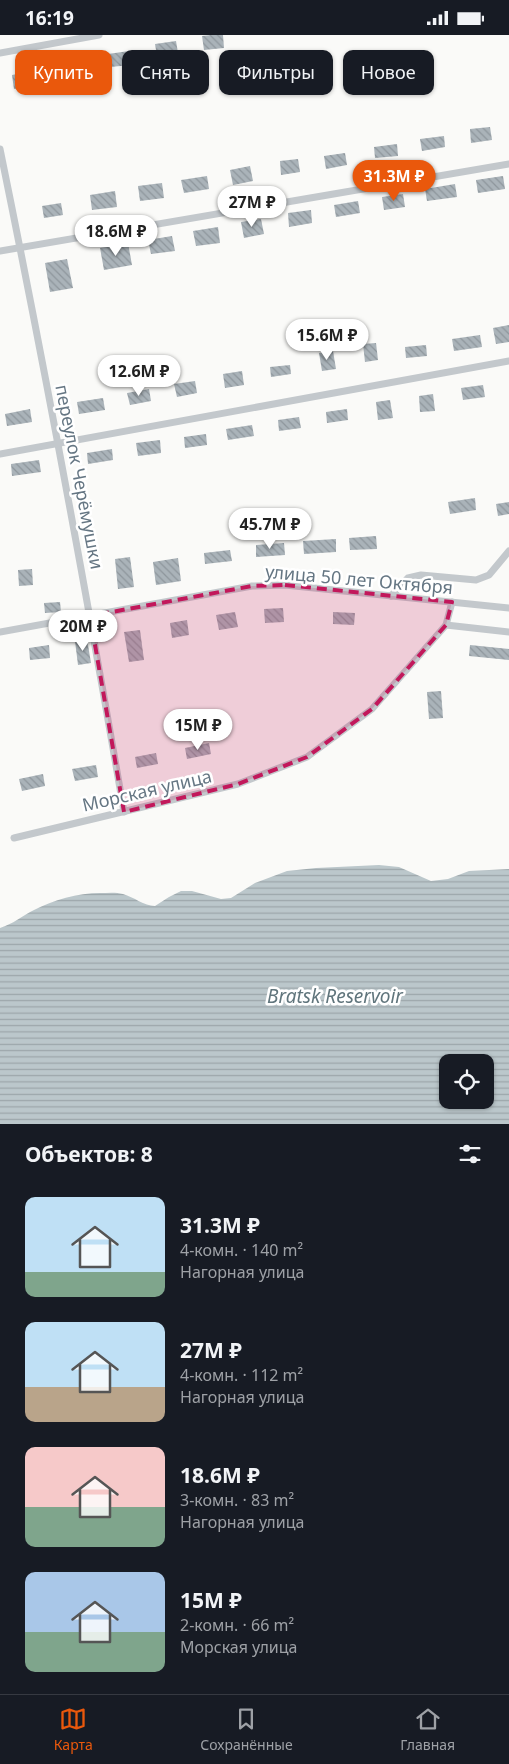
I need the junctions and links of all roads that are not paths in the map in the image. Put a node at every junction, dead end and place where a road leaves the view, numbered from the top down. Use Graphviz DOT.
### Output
graph roads {
  1 [pos="99,35"];
  2 [pos="0,53"];
  3 [pos="0,149"];
  4 [pos="509,164"];
  5 [pos="20,247"];
  6 [pos="0,251"];
  7 [pos="509,361"];
  8 [pos="58,444"];
  9 [pos="0,454"];
  10 [pos="509,551"];
  11 [pos="392,596"];
  12 [pos="452,602"];
  13 [pos="509,608"];
  14 [pos="90,616"];
  15 [pos="446,625"];
  16 [pos="0,632"];
  17 [pos="509,632"];
  18 [pos="124,812"];
  19 [pos="14,838"];
  1 -- 2 [label="street"];
  3 -- 5 [label="street, переулок Черёмушки"];
  4 -- 5 [label="street"];
  5 -- 6 [label="street"];
  5 -- 8 [label="street, переулок Черёмушки"];
  7 -- 8 [label="street"];
  8 -- 9 [label="street"];
  8 -- 14 [label="street, переулок Черёмушки"];
  10 -- 11 [label="street"];
  11 -- 12 [label="street, улица 50 лет Октября"];
  11 -- 14 [label="street, улица 50 лет Октября"];
  12 -- 13 [label="street, улица 50 лет Октября"];
  12 -- 15 [label="street, Морская улица"];
  14 -- 16 [label="street, улица 50 лет Октября"];
  14 -- 18 [label="street, переулок Черёмушки"];
  15 -- 17 [label="street"];
  15 -- 18 [label="street, Морская улица"];
  18 -- 19 [label="street, Морская улица"];
}
